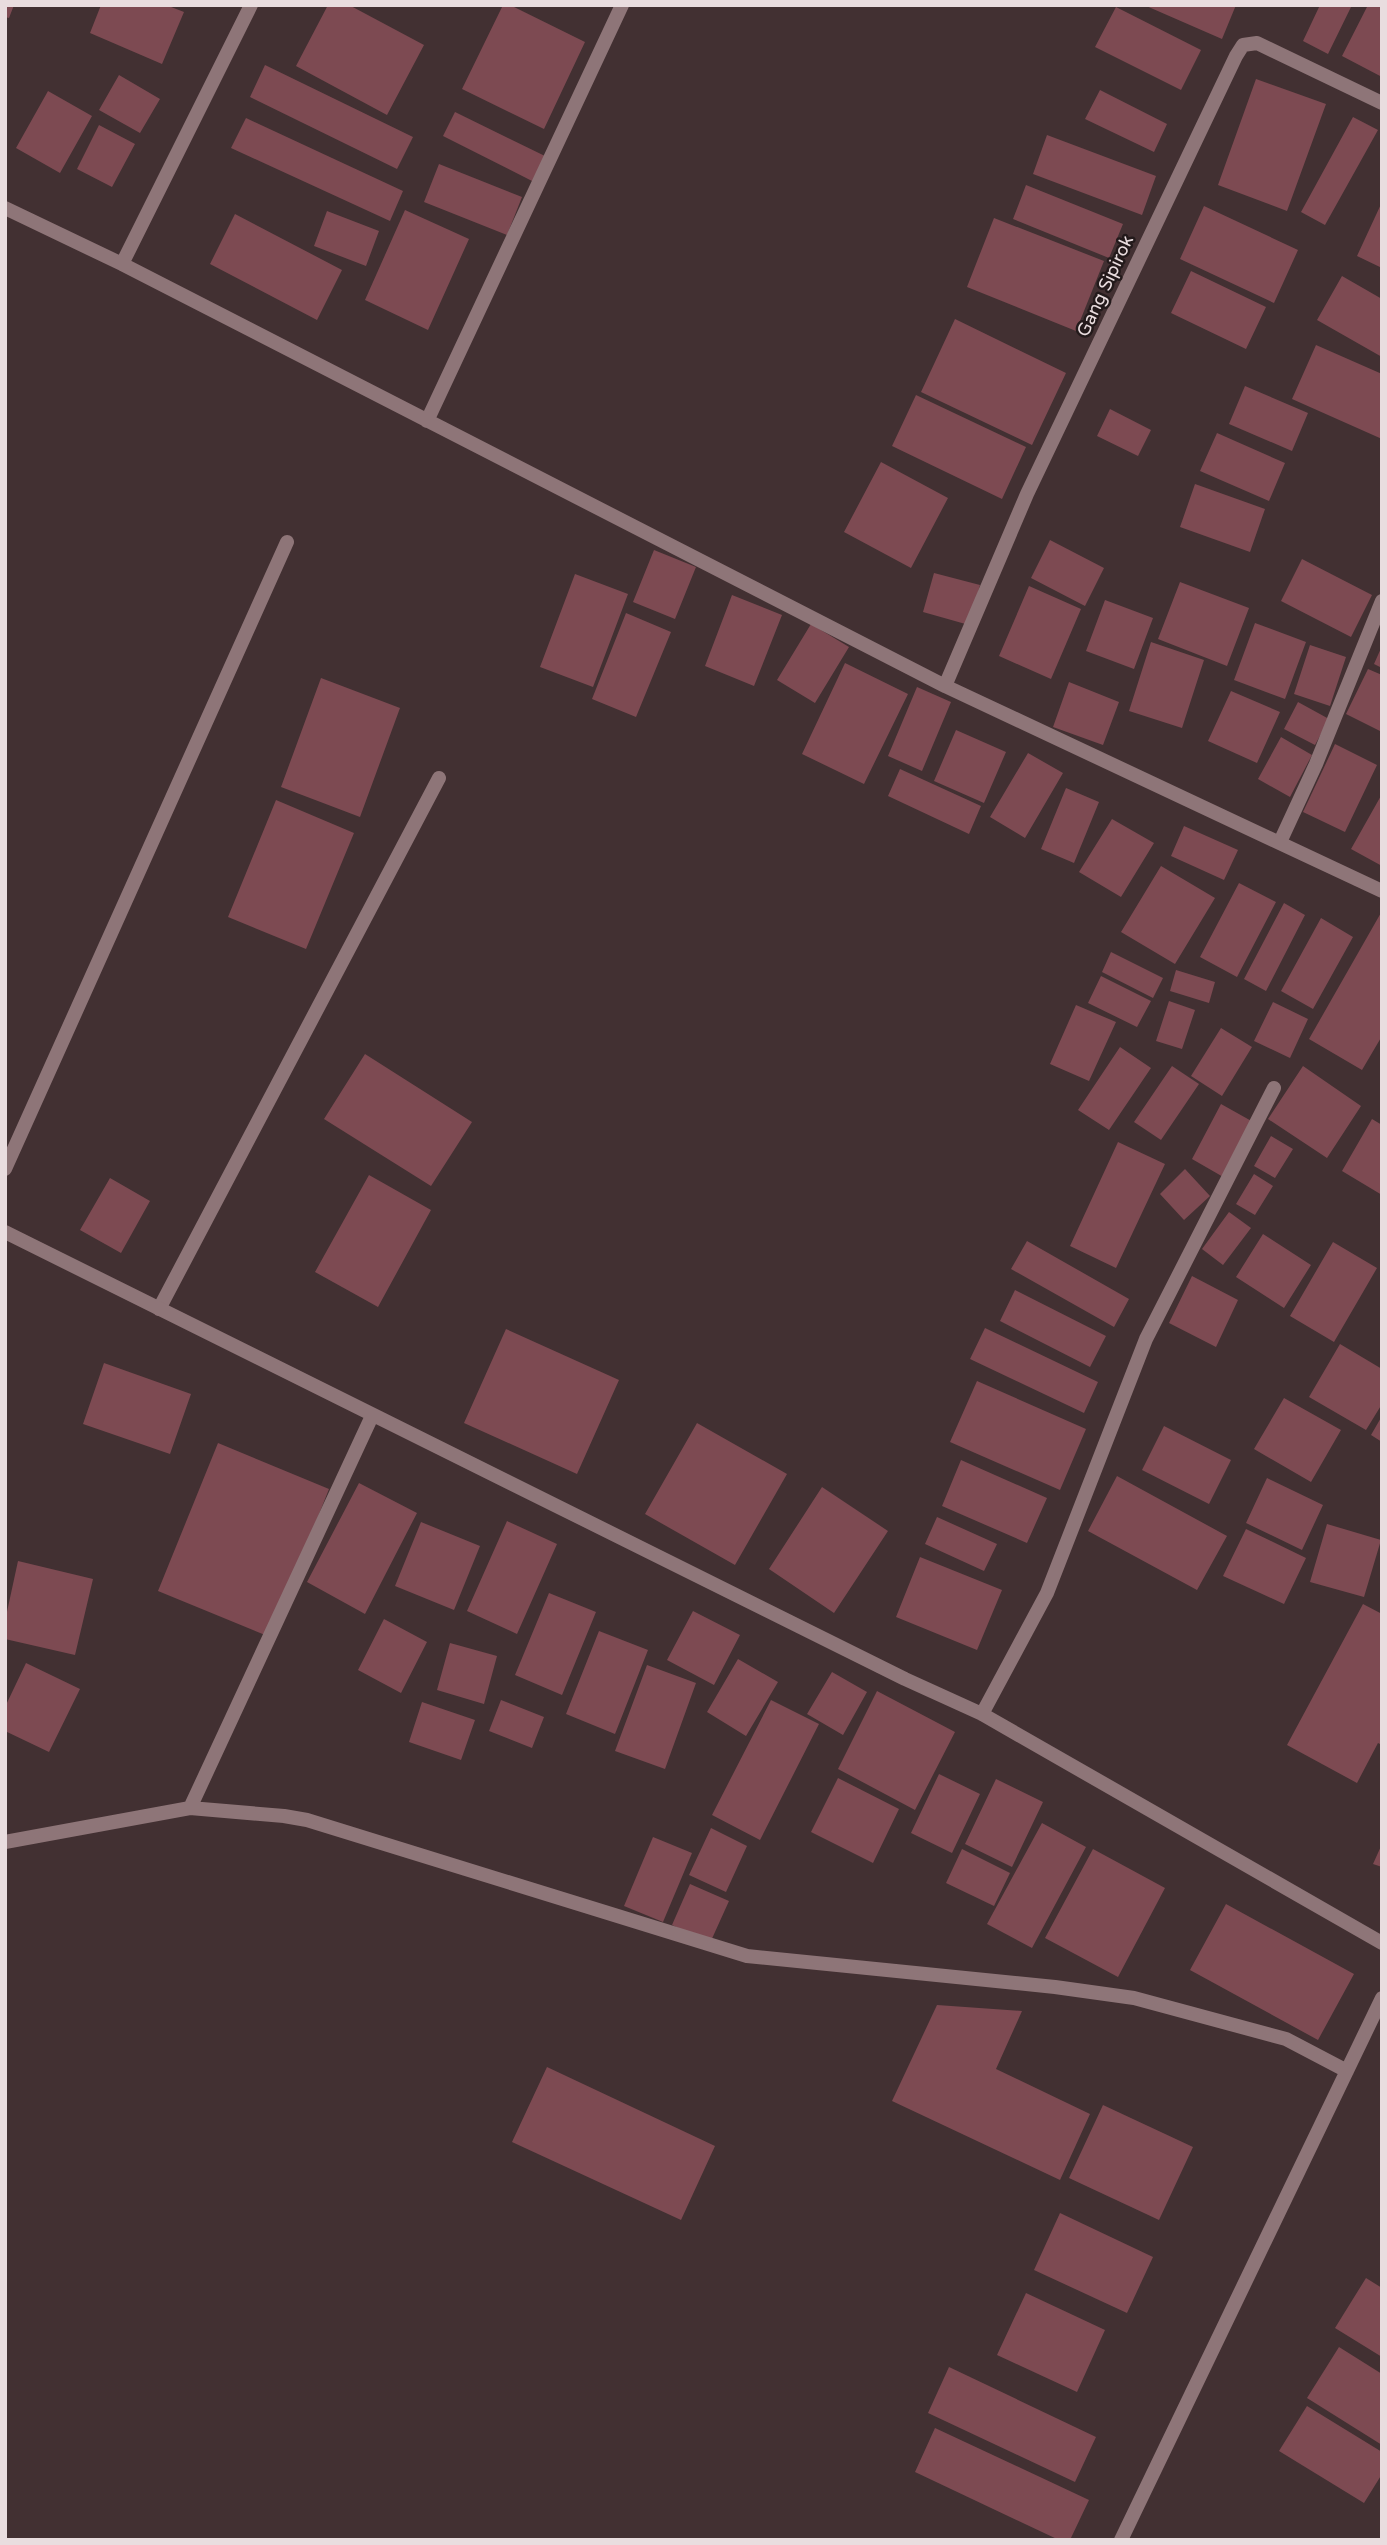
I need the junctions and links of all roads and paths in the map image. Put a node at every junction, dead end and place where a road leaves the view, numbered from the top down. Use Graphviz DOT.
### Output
graph roads {
  1 [pos="251,5"];
  2 [pos="622,5"];
  3 [pos="1382,103"];
  4 [pos="5,208"];
  5 [pos="122,264"];
  6 [pos="427,421"];
  7 [pos="287,542"];
  8 [pos="1382,601"];
  9 [pos="945,686"];
  10 [pos="439,778"];
  11 [pos="1280,842"];
  12 [pos="1382,891"];
  13 [pos="1274,1088"];
  14 [pos="5,1169"];
  15 [pos="5,1232"];
  16 [pos="159,1309"];
  17 [pos="372,1416"];
  18 [pos="982,1714"];
  19 [pos="190,1808"];
  20 [pos="5,1842"];
  21 [pos="1382,1943"];
  22 [pos="1382,1998"];
  23 [pos="1347,2071"];
  24 [pos="1121,2540"];
  1 -- 5 [label="street"];
  2 -- 6 [label="street"];
  3 -- 9 [label="street, Gang Sipirok"];
  4 -- 5 [label="street"];
  5 -- 6 [label="street"];
  6 -- 9 [label="street"];
  7 -- 14 [label="street"];
  8 -- 11 [label="street"];
  9 -- 11 [label="street"];
  10 -- 16 [label="street"];
  11 -- 12 [label="street"];
  13 -- 18 [label="street"];
  15 -- 16 [label="street"];
  16 -- 17 [label="street"];
  17 -- 18 [label="street"];
  17 -- 19 [label="street"];
  18 -- 21 [label="street"];
  19 -- 20 [label="street"];
  19 -- 23 [label="street"];
  22 -- 23 [label="street"];
  23 -- 24 [label="street"];
}
